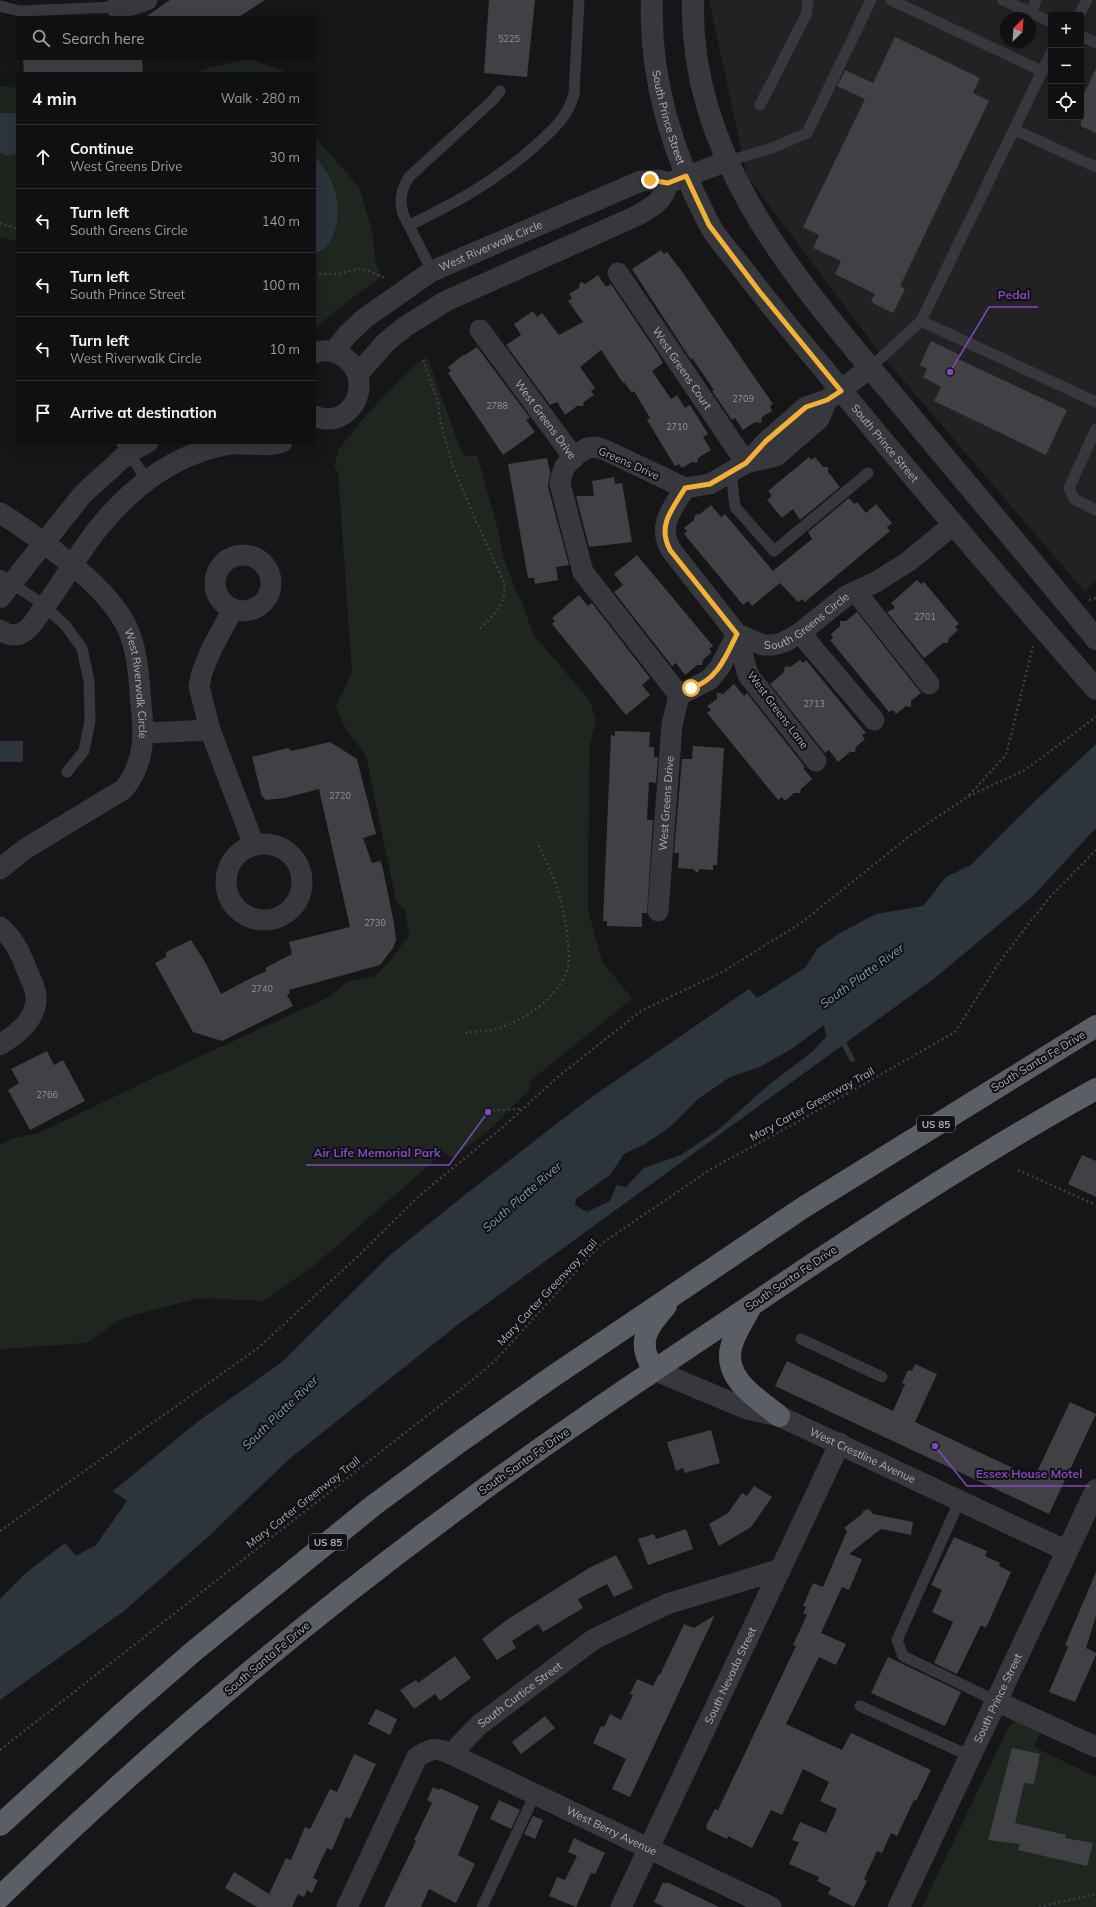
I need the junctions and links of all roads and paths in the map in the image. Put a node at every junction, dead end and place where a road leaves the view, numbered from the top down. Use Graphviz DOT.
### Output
graph roads {
  1 [pos="147,0"];
  2 [pos="579,0"];
  3 [pos="652,0"];
  4 [pos="693,0"];
  5 [pos="808,0"];
  6 [pos="871,0"];
  7 [pos="891,0"];
  8 [pos="1003,0"];
  9 [pos="1036,0"];
  10 [pos="1087,0"];
  11 [pos="0,6"];
  12 [pos="116,7"];
  13 [pos="1030,12"];
  14 [pos="1081,12"];
  15 [pos="1036,15"];
  16 [pos="1048,21"];
  17 [pos="1084,37"];
  18 [pos="1096,43"];
  19 [pos="1048,59"];
  20 [pos="1042,71"];
  21 [pos="500,92"];
  22 [pos="760,105"];
  23 [pos="1015,130"];
  24 [pos="728,161"];
  25 [pos="1096,167"];
  26 [pos="677,179"];
  27 [pos="0,223"];
  28 [pos="410,225"];
  29 [pos="16,228"];
  30 [pos="432,271"];
  31 [pos="618,273"];
  32 [pos="316,274"];
  33 [pos="390,280"];
  34 [pos="921,322"];
  35 [pos="480,330"];
  36 [pos="324,352"];
  37 [pos="423,360"];
  38 [pos="870,368"];
  39 [pos="358,374"];
  40 [pos="834,396"];
  41 [pos="1096,402"];
  42 [pos="316,416"];
  43 [pos="1096,429"];
  44 [pos="140,444"];
  45 [pos="233,444"];
  46 [pos="256,444"];
  47 [pos="275,444"];
  48 [pos="124,448"];
  49 [pos="574,458"];
  50 [pos="738,468"];
  51 [pos="868,473"];
  52 [pos="147,480"];
  53 [pos="685,488"];
  54 [pos="1096,510"];
  55 [pos="0,513"];
  56 [pos="953,525"];
  57 [pos="44,544"];
  58 [pos="74,566"];
  59 [pos="4,585"];
  60 [pos="856,592"];
  61 [pos="233,609"];
  62 [pos="40,613"];
  63 [pos="479,629"];
  64 [pos="0,630"];
  65 [pos="800,633"];
  66 [pos="737,634"];
  67 [pos="1096,639"];
  68 [pos="1032,648"];
  69 [pos="1091,683"];
  70 [pos="929,684"];
  71 [pos="680,695"];
  72 [pos="1096,717"];
  73 [pos="874,720"];
  74 [pos="210,730"];
  75 [pos="144,734"];
  76 [pos="816,761"];
  77 [pos="67,772"];
  78 [pos="967,797"];
  79 [pos="536,842"];
  80 [pos="254,845"];
  81 [pos="1096,850"];
  82 [pos="0,869"];
  83 [pos="658,911"];
  84 [pos="0,927"];
  85 [pos="1096,1026"];
  86 [pos="465,1033"];
  87 [pos="0,1045"];
  88 [pos="1096,1089"];
  89 [pos="522,1109"];
  90 [pos="488,1112"];
  91 [pos="1018,1170"];
  92 [pos="1096,1205"];
  93 [pos="680,1290"];
  94 [pos="752,1304"];
  95 [pos="801,1339"];
  96 [pos="654,1370"];
  97 [pos="882,1377"];
  98 [pos="779,1416"];
  99 [pos="840,1443"];
  100 [pos="1096,1490"];
  101 [pos="960,1500"];
  102 [pos="0,1531"];
  103 [pos="1067,1551"];
  104 [pos="781,1569"];
  105 [pos="996,1701"];
  106 [pos="860,1706"];
  107 [pos="1096,1747"];
  108 [pos="0,1750"];
  109 [pos="451,1754"];
  110 [pos="970,1756"];
  111 [pos="535,1794"];
  112 [pos="0,1826"];
  113 [pos="648,1849"];
  114 [pos="1096,1894"];
  115 [pos="0,1897"];
  116 [pos="763,1905"];
  117 [pos="347,1907"];
  118 [pos="482,1907"];
  119 [pos="621,1907"];
  120 [pos="899,1907"];
  121 [pos="1039,1907"];
  1 -- 12 [label="street"];
  2 -- 28 [label="lane"];
  3 -- 26 [label="street, South Prince Street"];
  4 -- 24 [label="street"];
  5 -- 22 [label="lane"];
  6 -- 24 [label="lane"];
  7 -- 20 [label="lane"];
  8 -- 13 [label="lane"];
  9 -- 13 [label="lane"];
  10 -- 14 [label="lane"];
  11 -- 12 [label="lane"];
  15 -- 16 [label="lane"];
  17 -- 18 [label="lane"];
  19 -- 20 [label="lane"];
  20 -- 23 [label="lane"];
  21 -- 28 [label="lane"];
  23 -- 25 [label="lane"];
  23 -- 34 [label="lane"];
  24 -- 26 [label="street, West Riverwalk Circle"];
  24 -- 38 [label="street"];
  26 -- 30 [label="street, West Riverwalk Circle"];
  26 -- 39 [label="street"];
  26 -- 40 [label="street, South Prince Street"];
  27 -- 29 [label="path"];
  28 -- 30 [label="lane"];
  30 -- 36 [label="street, West Riverwalk Circle"];
  31 -- 50 [label="street, West Greens Court"];
  32 -- 33 [label="path"];
  34 -- 38 [label="lane"];
  34 -- 41 [label="lane"];
  35 -- 49 [label="street, West Greens Drive"];
  36 -- 39 [label="street, West Riverwalk Circle"];
  37 -- 63 [label="path"];
  38 -- 40 [label="street"];
  38 -- 67 [label="street"];
  39 -- 42 [label="street"];
  40 -- 50 [label="street"];
  40 -- 56 [label="street, South Prince Street"];
  43 -- 54 [label="lane"];
  44 -- 48 [label="street"];
  45 -- 52 [label="street"];
  46 -- 47 [label="street"];
  48 -- 52 [label="lane"];
  48 -- 57 [label="street"];
  49 -- 53 [label="street, Greens Drive"];
  49 -- 71 [label="street, West Greens Drive"];
  50 -- 51 [label="lane"];
  50 -- 53 [label="street"];
  52 -- 58 [label="street"];
  53 -- 66 [label="street, South Greens Circle"];
  55 -- 57 [label="street, West Riverwalk Circle"];
  56 -- 60 [label="street, South Greens Circle"];
  56 -- 69 [label="street, South Prince Street"];
  57 -- 58 [label="street, West Riverwalk Circle"];
  57 -- 59 [label="street"];
  58 -- 62 [label="street"];
  58 -- 75 [label="street, West Riverwalk Circle"];
  59 -- 62 [label="lane"];
  60 -- 65 [label="street, South Greens Circle"];
  60 -- 70 [label="street"];
  61 -- 74 [label="street"];
  62 -- 64 [label="street"];
  62 -- 77 [label="lane"];
  65 -- 66 [label="street, South Greens Circle"];
  65 -- 73 [label="street"];
  66 -- 71 [label="street"];
  66 -- 76 [label="street, West Greens Lane"];
  68 -- 78 [label="path"];
  71 -- 83 [label="street, West Greens Drive"];
  72 -- 78 [label="path"];
  74 -- 75 [label="street"];
  74 -- 80 [label="street"];
  75 -- 82 [label="street, West Riverwalk Circle"];
  78 -- 89 [label="path"];
  79 -- 86 [label="path"];
  81 -- 108 [label="path, Mary Carter Greenway Trail"];
  84 -- 87 [label="street"];
  85 -- 93 [label="highway, South Santa Fe Drive / US 85"];
  88 -- 94 [label="highway, South Santa Fe Drive"];
  89 -- 90 [label="path"];
  89 -- 102 [label="path"];
  91 -- 92 [label="path"];
  93 -- 96 [label="highway"];
  93 -- 112 [label="highway, South Santa Fe Drive / US 85"];
  94 -- 96 [label="highway, South Santa Fe Drive"];
  94 -- 98 [label="highway"];
  95 -- 97 [label="lane"];
  96 -- 98 [label="street, West Crestline Avenue"];
  96 -- 115 [label="highway, South Santa Fe Drive"];
  98 -- 99 [label="street, West Crestline Avenue"];
  99 -- 101 [label="street, West Crestline Avenue"];
  99 -- 104 [label="street, South Nevada Street"];
  100 -- 103 [label="street, South Prince Street"];
  101 -- 103 [label="street, West Crestline Avenue"];
  101 -- 105 [label="lane"];
  103 -- 105 [label="street, South Prince Street"];
  104 -- 109 [label="street, South Curtice Street"];
  104 -- 113 [label="street, South Nevada Street"];
  105 -- 107 [label="street"];
  105 -- 110 [label="street, South Prince Street"];
  106 -- 110 [label="lane"];
  109 -- 111 [label="street, West Berry Avenue"];
  109 -- 117 [label="street"];
  110 -- 120 [label="street, South Prince Street"];
  111 -- 113 [label="street, West Berry Avenue"];
  111 -- 118 [label="lane"];
  113 -- 116 [label="street, West Berry Avenue"];
  113 -- 119 [label="street, South Nevada Street"];
  114 -- 121 [label="path"];
}
